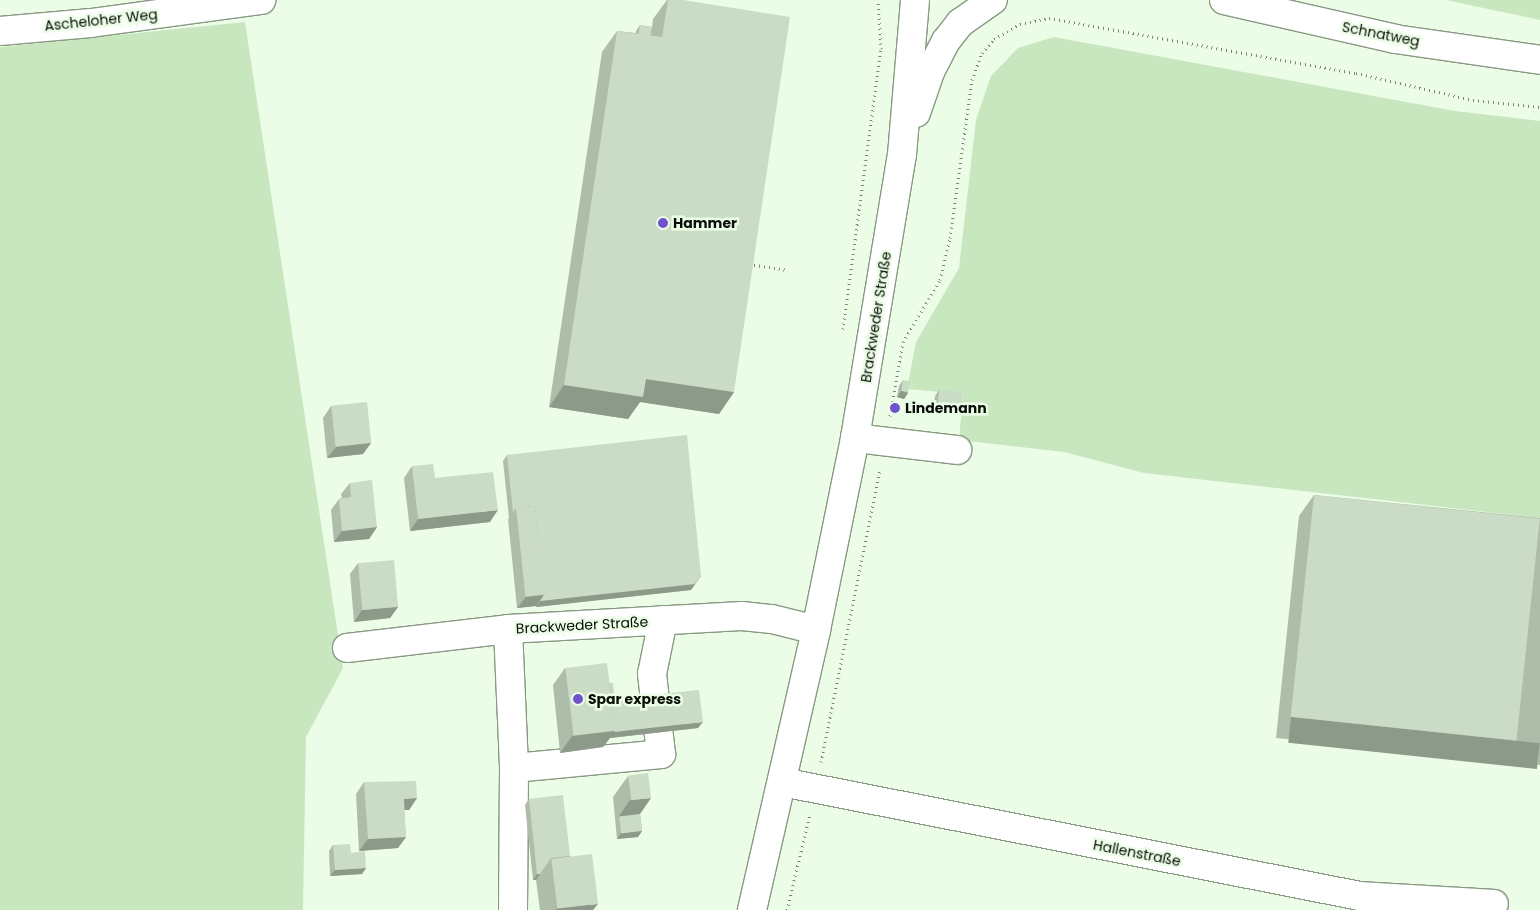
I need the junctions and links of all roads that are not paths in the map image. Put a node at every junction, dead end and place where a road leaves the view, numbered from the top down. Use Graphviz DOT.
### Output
graph roads {
  1 [pos="261,0"];
  2 [pos="915,0"];
  3 [pos="993,0"];
  4 [pos="1224,0"];
  5 [pos="0,30"];
  6 [pos="1540,60"];
  7 [pos="902,155"];
  8 [pos="855,438"];
  9 [pos="958,450"];
  10 [pos="663,620"];
  11 [pos="508,629"];
  12 [pos="816,630"];
  13 [pos="347,648"];
  14 [pos="514,768"];
  15 [pos="782,782"];
  16 [pos="1494,904"];
  17 [pos="513,910"];
  18 [pos="752,910"];
  1 -- 5 [label="street, Ascheloher Weg"];
  2 -- 7 [label="street, Brackweder Straße"];
  3 -- 7 [label="street"];
  4 -- 6 [label="street, Schnatweg"];
  7 -- 8 [label="street, Brackweder Straße"];
  8 -- 9 [label="street"];
  8 -- 12 [label="street, Brackweder Straße"];
  10 -- 11 [label="street, Brackweder Straße"];
  10 -- 12 [label="street, Brackweder Straße"];
  10 -- 14 [label="street"];
  11 -- 13 [label="street, Brackweder Straße"];
  11 -- 14 [label="street"];
  12 -- 15 [label="street, Brackweder Straße"];
  14 -- 17 [label="street"];
  15 -- 16 [label="street, Hallenstraße"];
  15 -- 18 [label="street, Brackweder Straße"];
}
